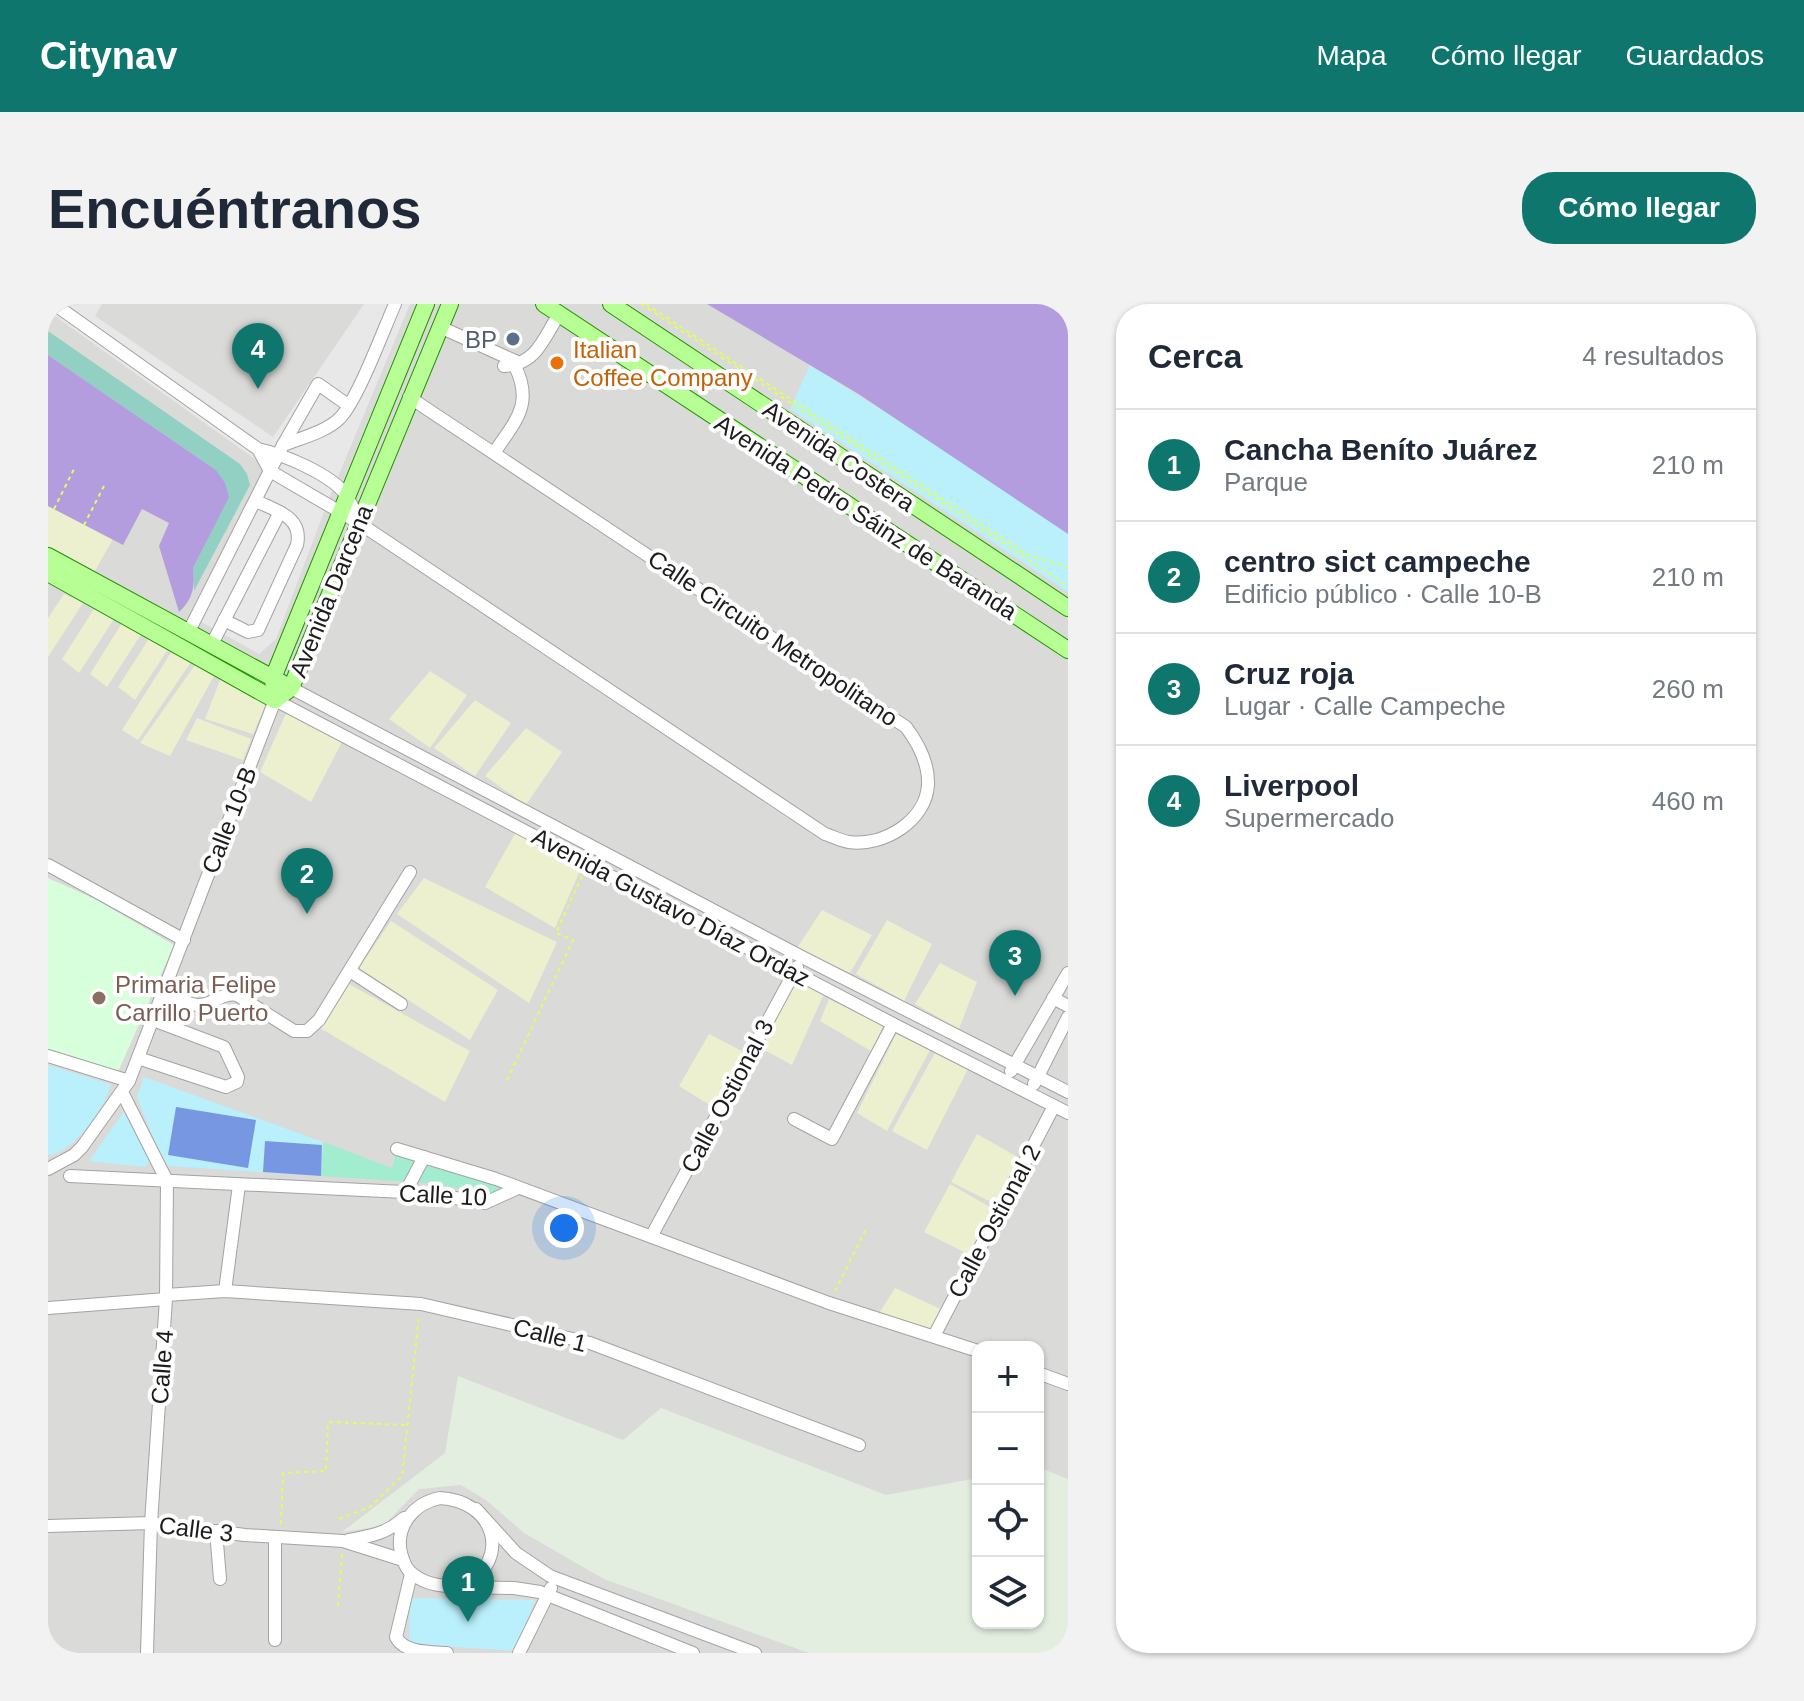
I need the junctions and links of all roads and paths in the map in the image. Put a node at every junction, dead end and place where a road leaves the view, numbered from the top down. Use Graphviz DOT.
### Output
graph roads {
  1 [pos="54,304"];
  2 [pos="81,304"];
  3 [pos="395,304"];
  4 [pos="426,304"];
  5 [pos="450,304"];
  6 [pos="544,304"];
  7 [pos="611,304"];
  8 [pos="641,304"];
  9 [pos="646,304"];
  10 [pos="559,314"];
  11 [pos="72,317"];
  12 [pos="440,327"];
  13 [pos="515,366"];
  14 [pos="409,397"];
  15 [pos="348,405"];
  16 [pos="258,449"];
  17 [pos="281,449"];
  18 [pos="494,453"];
  19 [pos="75,467"];
  20 [pos="270,471"];
  21 [pos="105,484"];
  22 [pos="256,501"];
  23 [pos="345,505"];
  24 [pos="54,509"];
  25 [pos="280,512"];
  26 [pos="359,523"];
  27 [pos="84,525"];
  28 [pos="48,556"];
  29 [pos="1068,567"];
  30 [pos="48,573"];
  31 [pos="1068,586"];
  32 [pos="1068,608"];
  33 [pos="224,620"];
  34 [pos="188,633"];
  35 [pos="211,646"];
  36 [pos="1068,650"];
  37 [pos="273,678"];
  38 [pos="291,688"];
  39 [pos="275,700"];
  40 [pos="588,864"];
  41 [pos="48,865"];
  42 [pos="410,872"];
  43 [pos="184,940"];
  44 [pos="802,957"];
  45 [pos="350,971"];
  46 [pos="794,972"];
  47 [pos="1068,973"];
  48 [pos="164,992"];
  49 [pos="1053,998"];
  50 [pos="401,1004"];
  51 [pos="1068,1006"];
  52 [pos="1068,1017"];
  53 [pos="153,1020"];
  54 [pos="893,1024"];
  55 [pos="48,1056"];
  56 [pos="138,1058"];
  57 [pos="1014,1067"];
  58 [pos="1037,1078"];
  59 [pos="507,1080"];
  60 [pos="1005,1081"];
  61 [pos="125,1086"];
  62 [pos="1068,1092"];
  63 [pos="1028,1093"];
  64 [pos="1054,1106"];
  65 [pos="1068,1113"];
  66 [pos="794,1119"];
  67 [pos="397,1149"];
  68 [pos="424,1157"];
  69 [pos="48,1169"];
  70 [pos="70,1176"];
  71 [pos="167,1181"];
  72 [pos="239,1185"];
  73 [pos="518,1188"];
  74 [pos="405,1193"];
  75 [pos="867,1227"];
  76 [pos="652,1235"];
  77 [pos="225,1291"];
  78 [pos="166,1297"];
  79 [pos="829,1303"];
  80 [pos="421,1304"];
  81 [pos="48,1308"];
  82 [pos="934,1336"];
  83 [pos="972,1349"];
  84 [pos="1044,1375"];
  85 [pos="1068,1384"];
  86 [pos="408,1425"];
  87 [pos="859,1445"];
  88 [pos="476,1509"];
  89 [pos="413,1511"];
  90 [pos="339,1519"];
  91 [pos="151,1523"];
  92 [pos="48,1526"];
  93 [pos="216,1531"];
  94 [pos="278,1537"];
  95 [pos="343,1541"];
  96 [pos="403,1560"];
  97 [pos="411,1574"];
  98 [pos="555,1578"];
  99 [pos="220,1579"];
  100 [pos="463,1587"];
  101 [pos="548,1595"];
  102 [pos="338,1606"];
  103 [pos="275,1640"];
  104 [pos="147,1653"];
  105 [pos="447,1653"];
  106 [pos="519,1653"];
  107 [pos="693,1653"];
  108 [pos="755,1653"];
  1 -- 11 [label="street"];
  2 -- 11 [label="street"];
  3 -- 15 [label="street"];
  4 -- 23 [label="main road, Avenida Darcena"];
  5 -- 12 [label="main road, Avenida Darcena"];
  6 -- 10 [label="main road, Avenida Pedro Sáinz de Baranda"];
  7 -- 32 [label="main road, Avenida Costera"];
  8 -- 31 [label="path"];
  9 -- 29 [label="path"];
  10 -- 13 [label="street"];
  10 -- 36 [label="main road, Avenida Pedro Sáinz de Baranda"];
  11 -- 16 [label="street"];
  12 -- 13 [label="street"];
  12 -- 14 [label="main road, Avenida Darcena"];
  13 -- 18 [label="street"];
  14 -- 18 [label="street, Calle Circuito Metropolitano"];
  14 -- 26 [label="main road, Avenida Darcena"];
  15 -- 17 [label="street"];
  15 -- 17 [label="street"];
  16 -- 17 [label="street"];
  16 -- 20 [label="street"];
  17 -- 20 [label="street"];
  17 -- 23 [label="street"];
  18 -- 26 [label="street, Calle Circuito Metropolitano"];
  19 -- 24 [label="path"];
  20 -- 22 [label="street"];
  20 -- 23 [label="street"];
  21 -- 27 [label="path"];
  22 -- 25 [label="street"];
  22 -- 34 [label="street"];
  23 -- 26 [label="street"];
  23 -- 37 [label="main road, Avenida Darcena"];
  25 -- 33 [label="street"];
  25 -- 33 [label="street"];
  26 -- 38 [label="main road, Avenida Darcena"];
  28 -- 34 [label="main road"];
  30 -- 39 [label="main road"];
  33 -- 35 [label="street"];
  34 -- 35 [label="main road"];
  35 -- 37 [label="main road"];
  37 -- 38 [label="main road"];
  37 -- 39 [label="main road, Avenida Darcena"];
  38 -- 39 [label="main road, Avenida Darcena"];
  38 -- 44 [label="street, Avenida Gustavo Díaz Ordaz"];
  39 -- 40 [label="street, Avenida Gustavo Díaz Ordaz"];
  39 -- 43 [label="street, Calle 10-B"];
  40 -- 46 [label="street, Avenida Gustavo Díaz Ordaz"];
  40 -- 59 [label="path"];
  41 -- 43 [label="street"];
  42 -- 45 [label="street"];
  43 -- 48 [label="street, Calle 10-B"];
  44 -- 46 [label="street, Calle Ostional 3"];
  44 -- 57 [label="street, Avenida Gustavo Díaz Ordaz"];
  45 -- 48 [label="street"];
  45 -- 50 [label="street"];
  46 -- 54 [label="street, Avenida Gustavo Díaz Ordaz"];
  46 -- 76 [label="street, Calle Ostional 3"];
  47 -- 49 [label="street"];
  48 -- 53 [label="street, Calle 10-B"];
  49 -- 51 [label="street"];
  49 -- 57 [label="street"];
  52 -- 58 [label="street"];
  53 -- 56 [label="street, Calle 10-B"];
  53 -- 56 [label="street"];
  54 -- 60 [label="street, Avenida Gustavo Díaz Ordaz"];
  54 -- 66 [label="street"];
  55 -- 61 [label="street"];
  56 -- 61 [label="street, Calle 10-B"];
  57 -- 58 [label="street, Avenida Gustavo Díaz Ordaz"];
  57 -- 60 [label="street"];
  58 -- 62 [label="street, Avenida Gustavo Díaz Ordaz"];
  58 -- 63 [label="street"];
  60 -- 63 [label="street, Avenida Gustavo Díaz Ordaz"];
  61 -- 69 [label="street, Calle 10-B"];
  61 -- 71 [label="street, Calle 4"];
  63 -- 64 [label="street, Avenida Gustavo Díaz Ordaz"];
  64 -- 65 [label="street, Avenida Gustavo Díaz Ordaz"];
  64 -- 82 [label="street, Calle Ostional 2"];
  67 -- 68 [label="street"];
  68 -- 73 [label="street"];
  68 -- 74 [label="street"];
  70 -- 71 [label="street, Calle 10"];
  71 -- 72 [label="street, Calle 10"];
  71 -- 78 [label="street, Calle 4"];
  72 -- 74 [label="street, Calle 10"];
  72 -- 77 [label="street"];
  73 -- 74 [label="street, Calle 10"];
  73 -- 76 [label="street, Calle 10"];
  75 -- 79 [label="path"];
  76 -- 79 [label="street, Calle 10"];
  77 -- 78 [label="street, Calle 1"];
  77 -- 80 [label="street, Calle 1"];
  78 -- 81 [label="street, Calle 1"];
  78 -- 91 [label="street, Calle 4"];
  79 -- 82 [label="street, Calle 10"];
  80 -- 86 [label="path"];
  80 -- 87 [label="street, Calle 1"];
  82 -- 83 [label="street, Calle 10"];
  84 -- 85 [label="street"];
  86 -- 90 [label="path"];
  86 -- 94 [label="path"];
  88 -- 89 [label="street"];
  88 -- 98 [label="street"];
  88 -- 100 [label="street"];
  89 -- 95 [label="street, Calle 3"];
  89 -- 96 [label="street"];
  91 -- 92 [label="street, Calle 3"];
  91 -- 93 [label="street, Calle 3"];
  91 -- 104 [label="street, Calle 4"];
  93 -- 94 [label="street, Calle 3"];
  93 -- 99 [label="street"];
  94 -- 95 [label="street, Calle 3"];
  94 -- 103 [label="street"];
  95 -- 96 [label="street, Calle 3"];
  95 -- 102 [label="path"];
  96 -- 97 [label="street"];
  97 -- 100 [label="street"];
  97 -- 105 [label="street"];
  98 -- 101 [label="street"];
  98 -- 108 [label="street"];
  100 -- 101 [label="street"];
  101 -- 106 [label="street"];
  101 -- 107 [label="street"];
}
